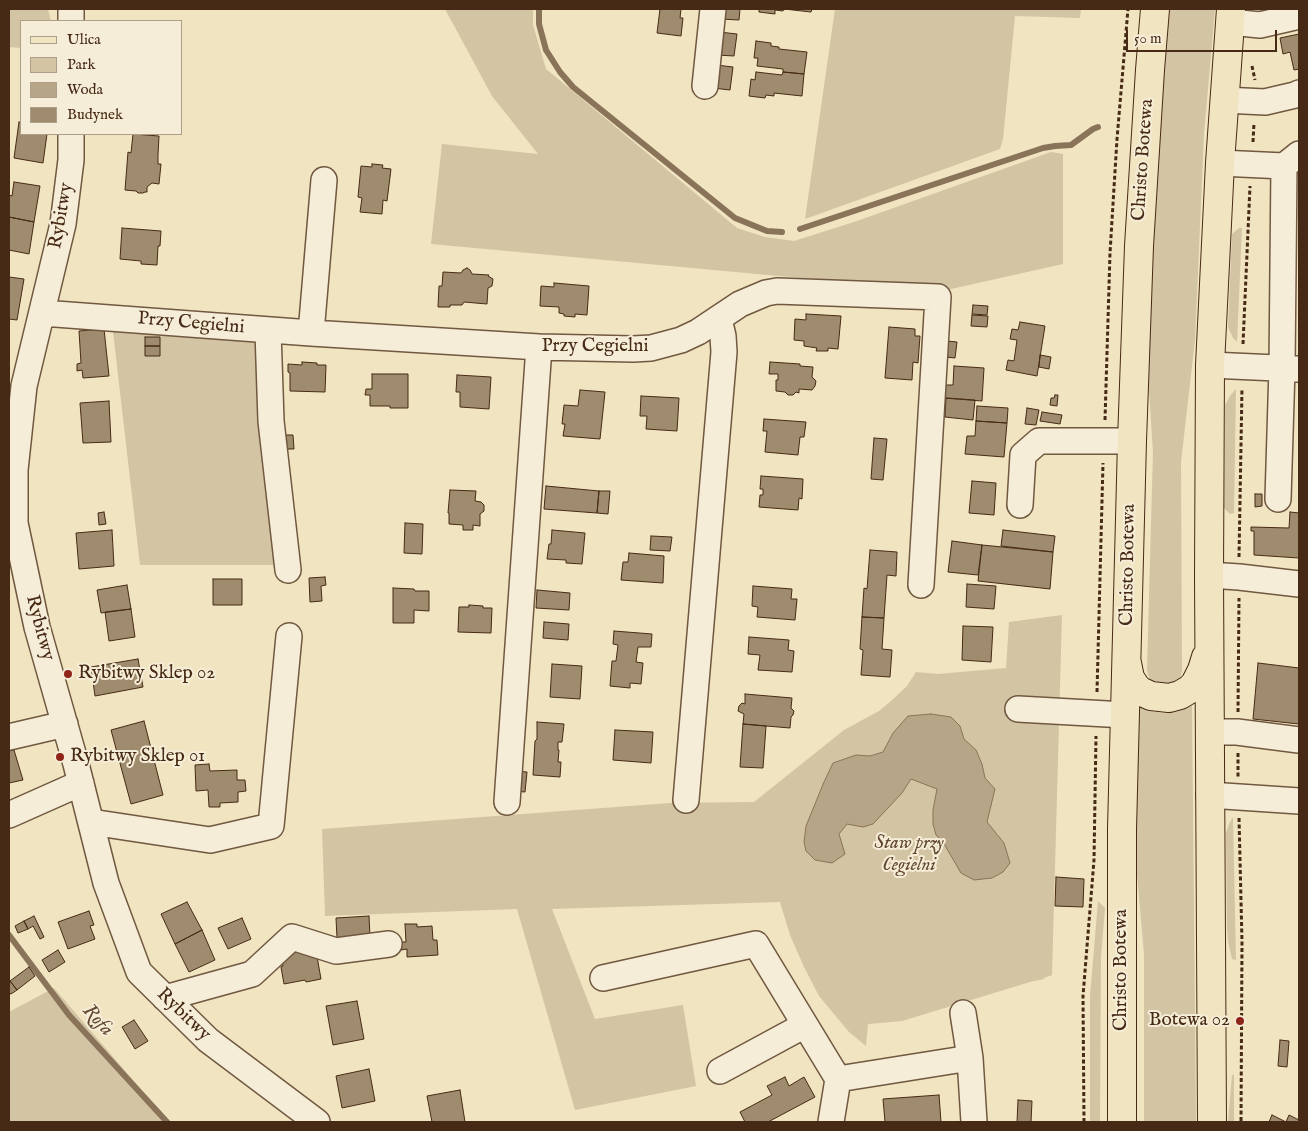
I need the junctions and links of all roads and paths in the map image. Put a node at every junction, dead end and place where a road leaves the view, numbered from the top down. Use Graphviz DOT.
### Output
graph roads {
  1 [pos="713,9"];
  2 [pos="1128,9"];
  3 [pos="1155,9"];
  4 [pos="1231,16"];
  5 [pos="1299,16"];
  6 [pos="705,86"];
  7 [pos="1299,93"];
  8 [pos="1224,100"];
  9 [pos="1254,123"];
  10 [pos="71,135"];
  11 [pos="1253,141"];
  12 [pos="1292,160"];
  13 [pos="1220,163"];
  14 [pos="324,180"];
  15 [pos="1250,193"];
  16 [pos="42,312"];
  17 [pos="719,319"];
  18 [pos="268,331"];
  19 [pos="311,333"];
  20 [pos="539,347"];
  21 [pos="1243,347"];
  22 [pos="1210,364"];
  23 [pos="1291,368"];
  24 [pos="1088,441"];
  25 [pos="1132,441"];
  26 [pos="1278,499"];
  27 [pos="1020,505"];
  28 [pos="288,570"];
  29 [pos="1209,574"];
  30 [pos="1299,584"];
  31 [pos="922,585"];
  32 [pos="289,636"];
  33 [pos="1209,641"];
  34 [pos="1126,658"];
  35 [pos="1018,709"];
  36 [pos="1081,713"];
  37 [pos="1125,715"];
  38 [pos="65,724"];
  39 [pos="1209,732"];
  40 [pos="9,737"];
  41 [pos="1299,740"];
  42 [pos="81,783"];
  43 [pos="1209,796"];
  44 [pos="686,800"];
  45 [pos="1299,801"];
  46 [pos="507,802"];
  47 [pos="9,815"];
  48 [pos="90,822"];
  49 [pos="389,944"];
  50 [pos="603,978"];
  51 [pos="165,998"];
  52 [pos="963,1013"];
  53 [pos="805,1025"];
  54 [pos="970,1058"];
  55 [pos="720,1071"];
  56 [pos="838,1079"];
  57 [pos="317,1122"];
  58 [pos="831,1122"];
  59 [pos="974,1122"];
  60 [pos="1084,1122"];
  61 [pos="1122,1122"];
  62 [pos="1212,1122"];
  1 -- 6 [label="street"];
  2 -- 24 [label="path"];
  3 -- 25 [label="main road, Christo Botewa"];
  4 -- 5 [label="street"];
  4 -- 8 [label="main road"];
  7 -- 8 [label="street"];
  8 -- 13 [label="main road"];
  9 -- 11 [label="path"];
  10 -- 16 [label="street, Rybitwy"];
  12 -- 13 [label="street"];
  12 -- 23 [label="street"];
  13 -- 22 [label="main road"];
  14 -- 19 [label="street"];
  15 -- 21 [label="path"];
  16 -- 18 [label="street, Przy Cegielni"];
  16 -- 38 [label="street, Rybitwy"];
  17 -- 20 [label="street, Przy Cegielni"];
  17 -- 31 [label="street, Przy Cegielni"];
  17 -- 44 [label="street"];
  18 -- 19 [label="street, Przy Cegielni"];
  18 -- 28 [label="street"];
  19 -- 20 [label="street, Przy Cegielni"];
  20 -- 46 [label="street"];
  22 -- 23 [label="street"];
  22 -- 29 [label="main road"];
  23 -- 26 [label="street"];
  24 -- 25 [label="street"];
  24 -- 27 [label="street"];
  24 -- 36 [label="path"];
  25 -- 34 [label="main road, Christo Botewa"];
  29 -- 30 [label="street"];
  29 -- 33 [label="main road"];
  32 -- 48 [label="street"];
  33 -- 34 [label="main road"];
  33 -- 39 [label="main road"];
  34 -- 37 [label="main road, Christo Botewa"];
  35 -- 36 [label="street"];
  36 -- 37 [label="street"];
  36 -- 60 [label="path"];
  37 -- 61 [label="main road, Christo Botewa"];
  38 -- 40 [label="street"];
  38 -- 42 [label="street, Rybitwy"];
  39 -- 41 [label="street"];
  39 -- 43 [label="main road"];
  42 -- 47 [label="street"];
  42 -- 48 [label="street, Rybitwy"];
  43 -- 45 [label="street"];
  43 -- 62 [label="main road"];
  48 -- 51 [label="street, Rybitwy"];
  49 -- 51 [label="street"];
  50 -- 53 [label="street"];
  51 -- 57 [label="street, Rybitwy"];
  52 -- 54 [label="street"];
  53 -- 55 [label="street"];
  53 -- 56 [label="street"];
  54 -- 56 [label="street"];
  54 -- 59 [label="street"];
  56 -- 58 [label="street"];
}
